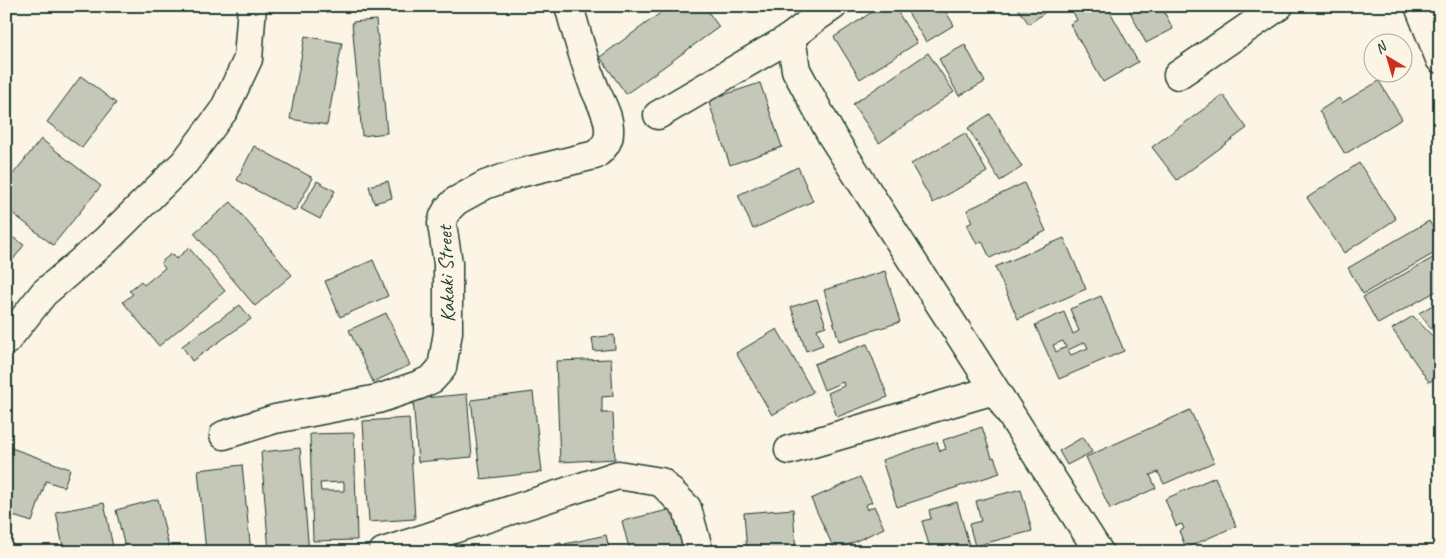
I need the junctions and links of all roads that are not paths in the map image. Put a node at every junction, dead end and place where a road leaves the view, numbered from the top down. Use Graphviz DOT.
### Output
graph roads {
  1 [pos="252,6"];
  2 [pos="569,6"];
  3 [pos="833,6"];
  4 [pos="1279,6"];
  5 [pos="1419,6"];
  6 [pos="792,37"];
  7 [pos="1440,59"];
  8 [pos="1178,75"];
  9 [pos="658,115"];
  10 [pos="6,341"];
  11 [pos="994,390"];
  12 [pos="224,436"];
  13 [pos="789,450"];
  14 [pos="383,552"];
  15 [pos="699,552"];
  16 [pos="1099,552"];
  1 -- 10 [label="street"];
  2 -- 12 [label="street, Kakaki Street"];
  3 -- 6 [label="street"];
  4 -- 8 [label="street"];
  5 -- 7 [label="street"];
  6 -- 9 [label="street"];
  6 -- 11 [label="street"];
  11 -- 13 [label="street"];
  11 -- 16 [label="street"];
  14 -- 15 [label="street"];
}
